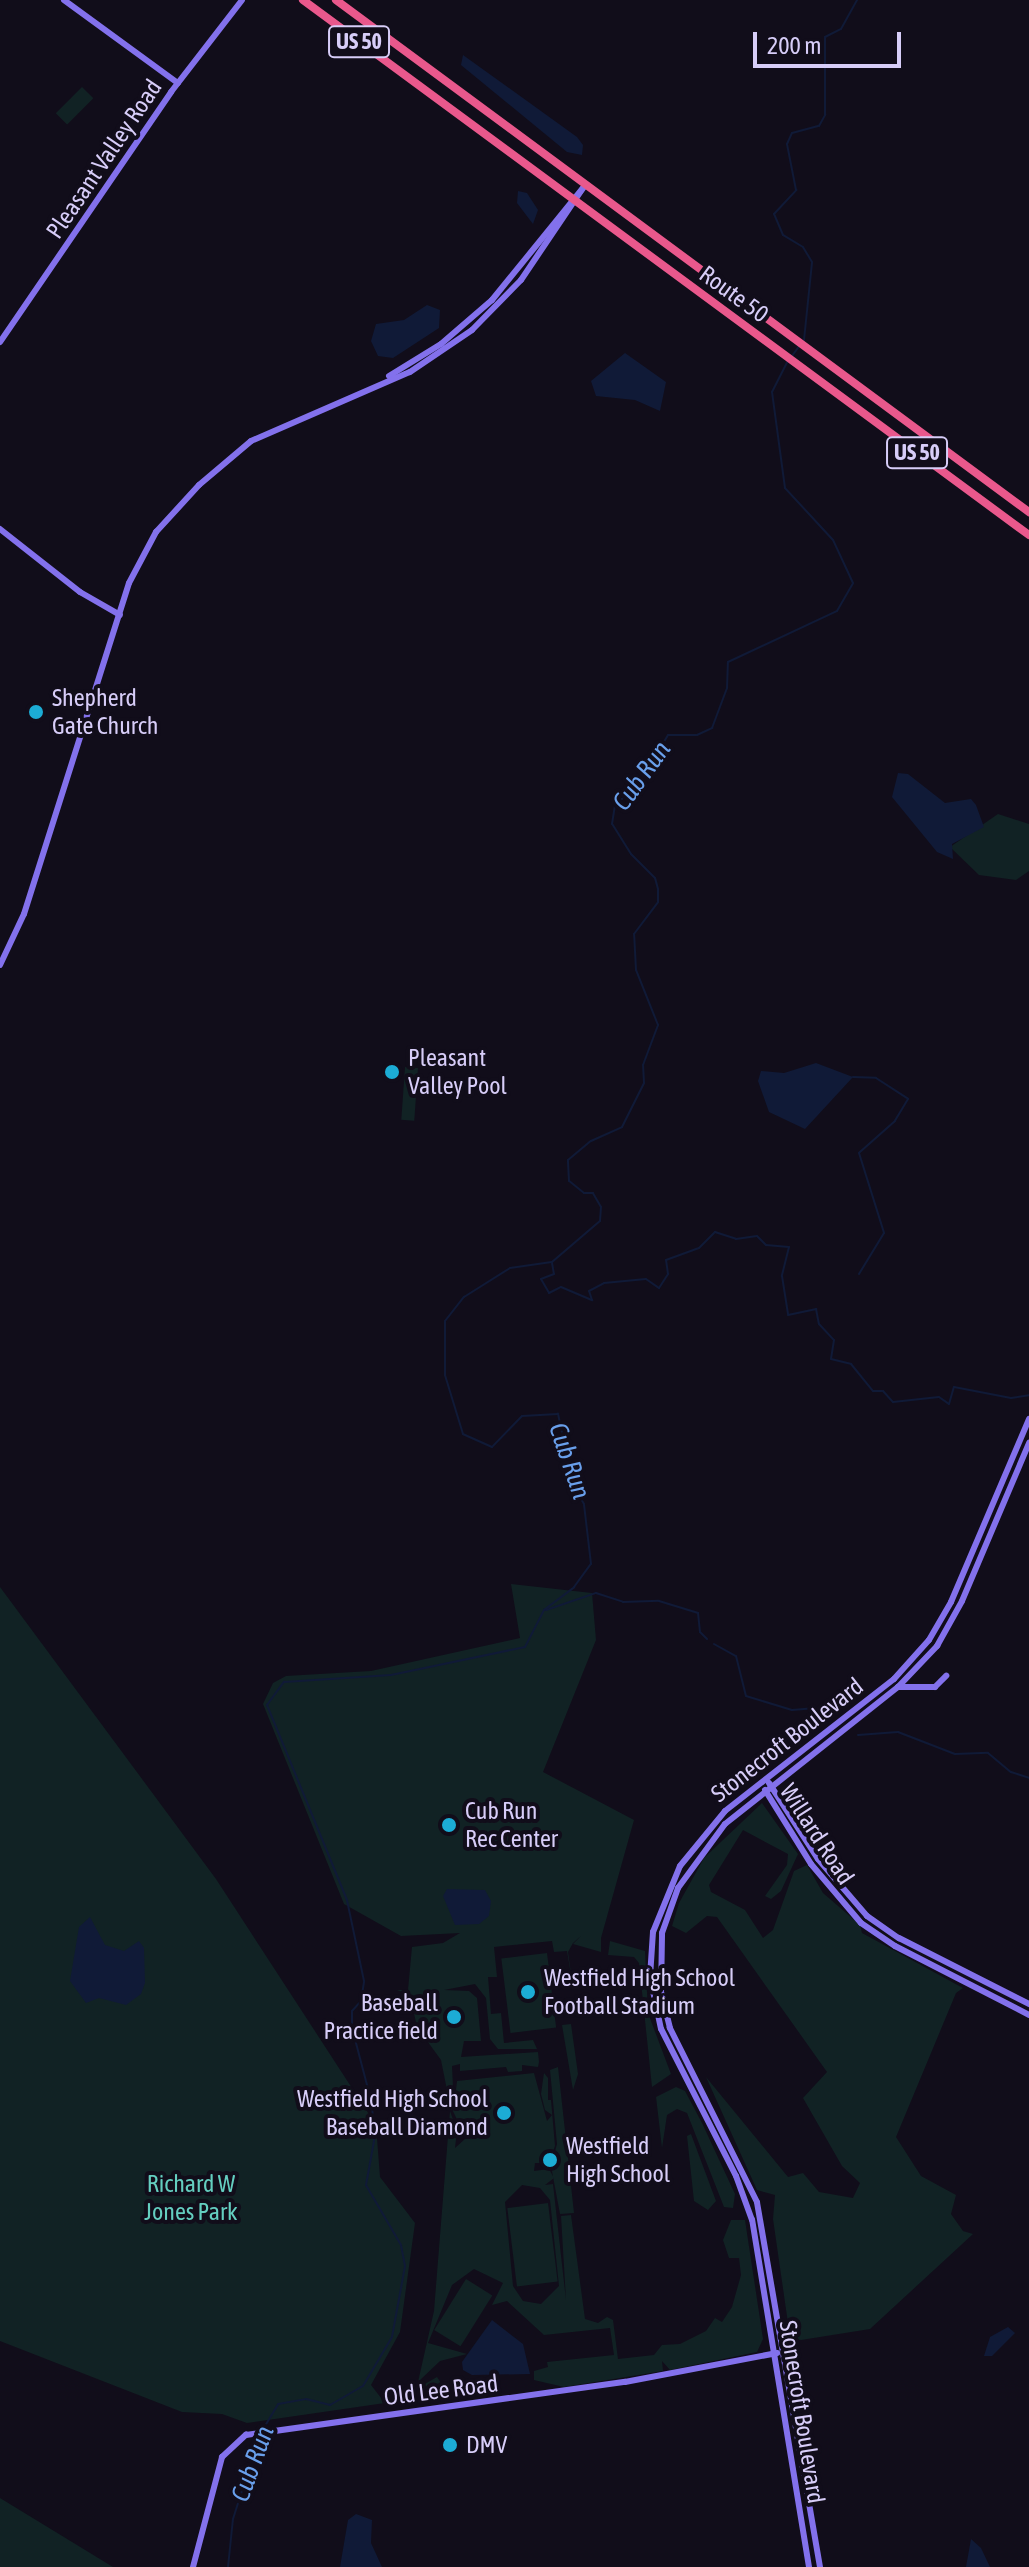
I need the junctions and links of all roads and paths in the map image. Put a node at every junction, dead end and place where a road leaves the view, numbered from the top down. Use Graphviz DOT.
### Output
graph roads {
  1 [pos="64,0"];
  2 [pos="242,0"];
  3 [pos="303,0"];
  4 [pos="336,0"];
  5 [pos="178,83"];
  6 [pos="585,185"];
  7 [pos="573,202"];
  8 [pos="0,342"];
  9 [pos="1029,512"];
  10 [pos="0,529"];
  11 [pos="1029,535"];
  12 [pos="120,615"];
  13 [pos="0,965"];
  14 [pos="1029,1419"];
  15 [pos="1029,1443"];
  16 [pos="946,1676"];
  17 [pos="898,1687"];
  18 [pos="763,1778"];
  19 [pos="769,1788"];
  20 [pos="1029,2004"];
  21 [pos="1029,2015"];
  22 [pos="784,2351"];
  23 [pos="773,2354"];
  24 [pos="193,2567"];
  25 [pos="809,2567"];
  26 [pos="820,2567"];
  1 -- 5 [label="main road"];
  2 -- 5 [label="main road, Pleasant Valley Road"];
  3 -- 7 [label="highway, Route 50 / US 50"];
  4 -- 6 [label="highway, Route 50 / US 50"];
  5 -- 8 [label="main road, Pleasant Valley Road"];
  6 -- 7 [label="main road"];
  6 -- 9 [label="highway, Route 50 / US 50"];
  7 -- 11 [label="highway, Route 50 / US 50"];
  7 -- 12 [label="main road"];
  10 -- 12 [label="main road"];
  12 -- 13 [label="main road"];
  14 -- 18 [label="main road, Stonecroft Boulevard"];
  15 -- 17 [label="main road, Stonecroft Boulevard"];
  16 -- 17 [label="main road"];
  17 -- 19 [label="main road, Stonecroft Boulevard"];
  18 -- 19 [label="main road, Willard Road"];
  18 -- 23 [label="main road, Stonecroft Boulevard"];
  19 -- 20 [label="main road, Willard Road"];
  19 -- 21 [label="main road, Willard Road"];
  19 -- 22 [label="main road, Stonecroft Boulevard"];
  22 -- 23 [label="main road, Old Lee Road"];
  22 -- 26 [label="main road, Stonecroft Boulevard"];
  23 -- 24 [label="main road, Old Lee Road"];
  23 -- 25 [label="main road, Stonecroft Boulevard"];
}
